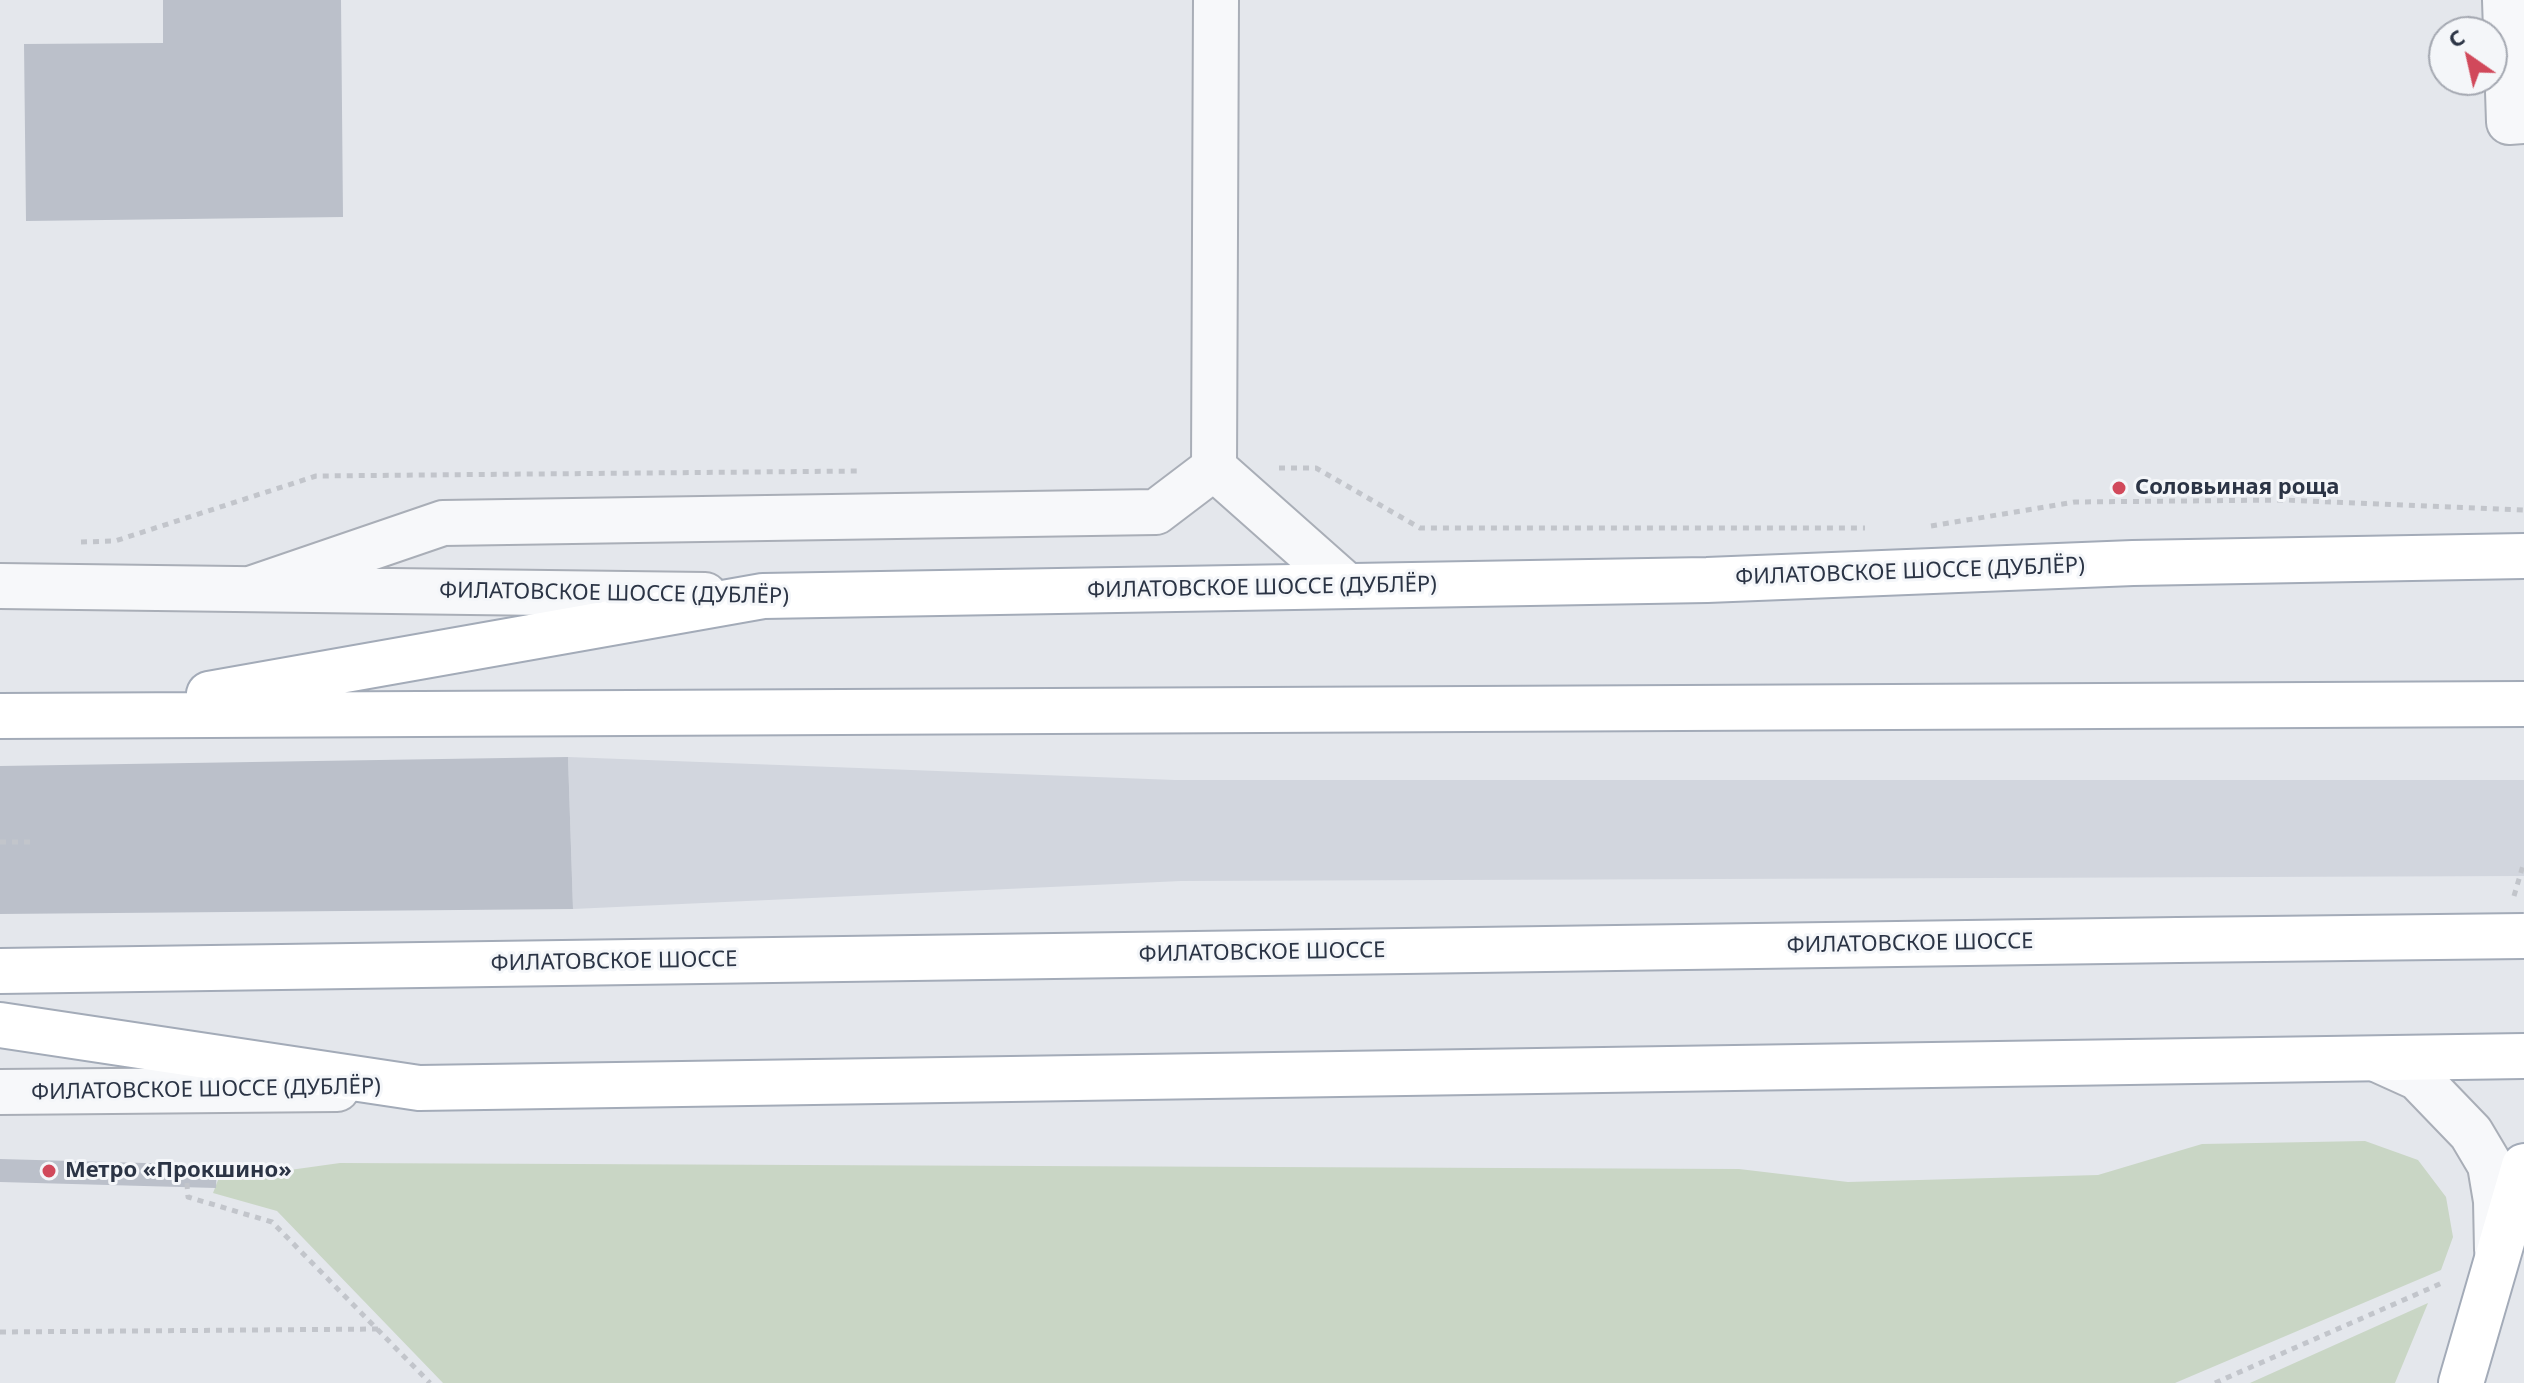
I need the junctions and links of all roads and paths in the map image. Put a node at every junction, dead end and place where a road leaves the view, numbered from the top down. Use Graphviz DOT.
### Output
graph roads {
  1 [pos="1216,0"];
  2 [pos="2505,0"];
  3 [pos="2524,121"];
  4 [pos="1214,468"];
  5 [pos="2524,556"];
  6 [pos="0,586"];
  7 [pos="1347,586"];
  8 [pos="250,589"];
  9 [pos="763,596"];
  10 [pos="2524,704"];
  11 [pos="0,716"];
  12 [pos="88,716"];
  13 [pos="0,842"];
  14 [pos="31,842"];
  15 [pos="2524,936"];
  16 [pos="0,971"];
  17 [pos="0,1025"];
  18 [pos="2524,1056"];
  19 [pos="2376,1059"];
  20 [pos="419,1088"];
  21 [pos="0,1092"];
  22 [pos="2524,1166"];
  23 [pos="186,1171"];
  24 [pos="2497,1262"];
  25 [pos="2442,1283"];
  26 [pos="378,1329"];
  27 [pos="0,1332"];
  28 [pos="430,1383"];
  29 [pos="2215,1383"];
  30 [pos="2461,1383"];
  1 -- 4 [label="street"];
  2 -- 3 [label="street"];
  4 -- 7 [label="street"];
  4 -- 8 [label="street"];
  5 -- 7 [label="main road, ФИЛАТОВСКОЕ ШОССЕ (ДУБЛЁР)"];
  6 -- 8 [label="street, ФИЛАТОВСКОЕ ШОССЕ (ДУБЛЁР)"];
  7 -- 9 [label="main road, ФИЛАТОВСКОЕ ШОССЕ (ДУБЛЁР)"];
  8 -- 9 [label="street, ФИЛАТОВСКОЕ ШОССЕ (ДУБЛЁР)"];
  9 -- 12 [label="main road"];
  10 -- 12 [label="main road"];
  11 -- 12 [label="main road"];
  13 -- 14 [label="path"];
  15 -- 16 [label="main road, ФИЛАТОВСКОЕ ШОССЕ, bridge"];
  17 -- 20 [label="main road"];
  18 -- 19 [label="main road, ФИЛАТОВСКОЕ ШОССЕ (ДУБЛЁР)"];
  19 -- 20 [label="main road, ФИЛАТОВСКОЕ ШОССЕ (ДУБЛЁР)"];
  19 -- 24 [label="street"];
  20 -- 21 [label="street, ФИЛАТОВСКОЕ ШОССЕ (ДУБЛЁР)"];
  22 -- 24 [label="main road"];
  23 -- 26 [label="path"];
  24 -- 30 [label="main road"];
  25 -- 29 [label="path"];
  26 -- 27 [label="path"];
  26 -- 28 [label="path"];
}
